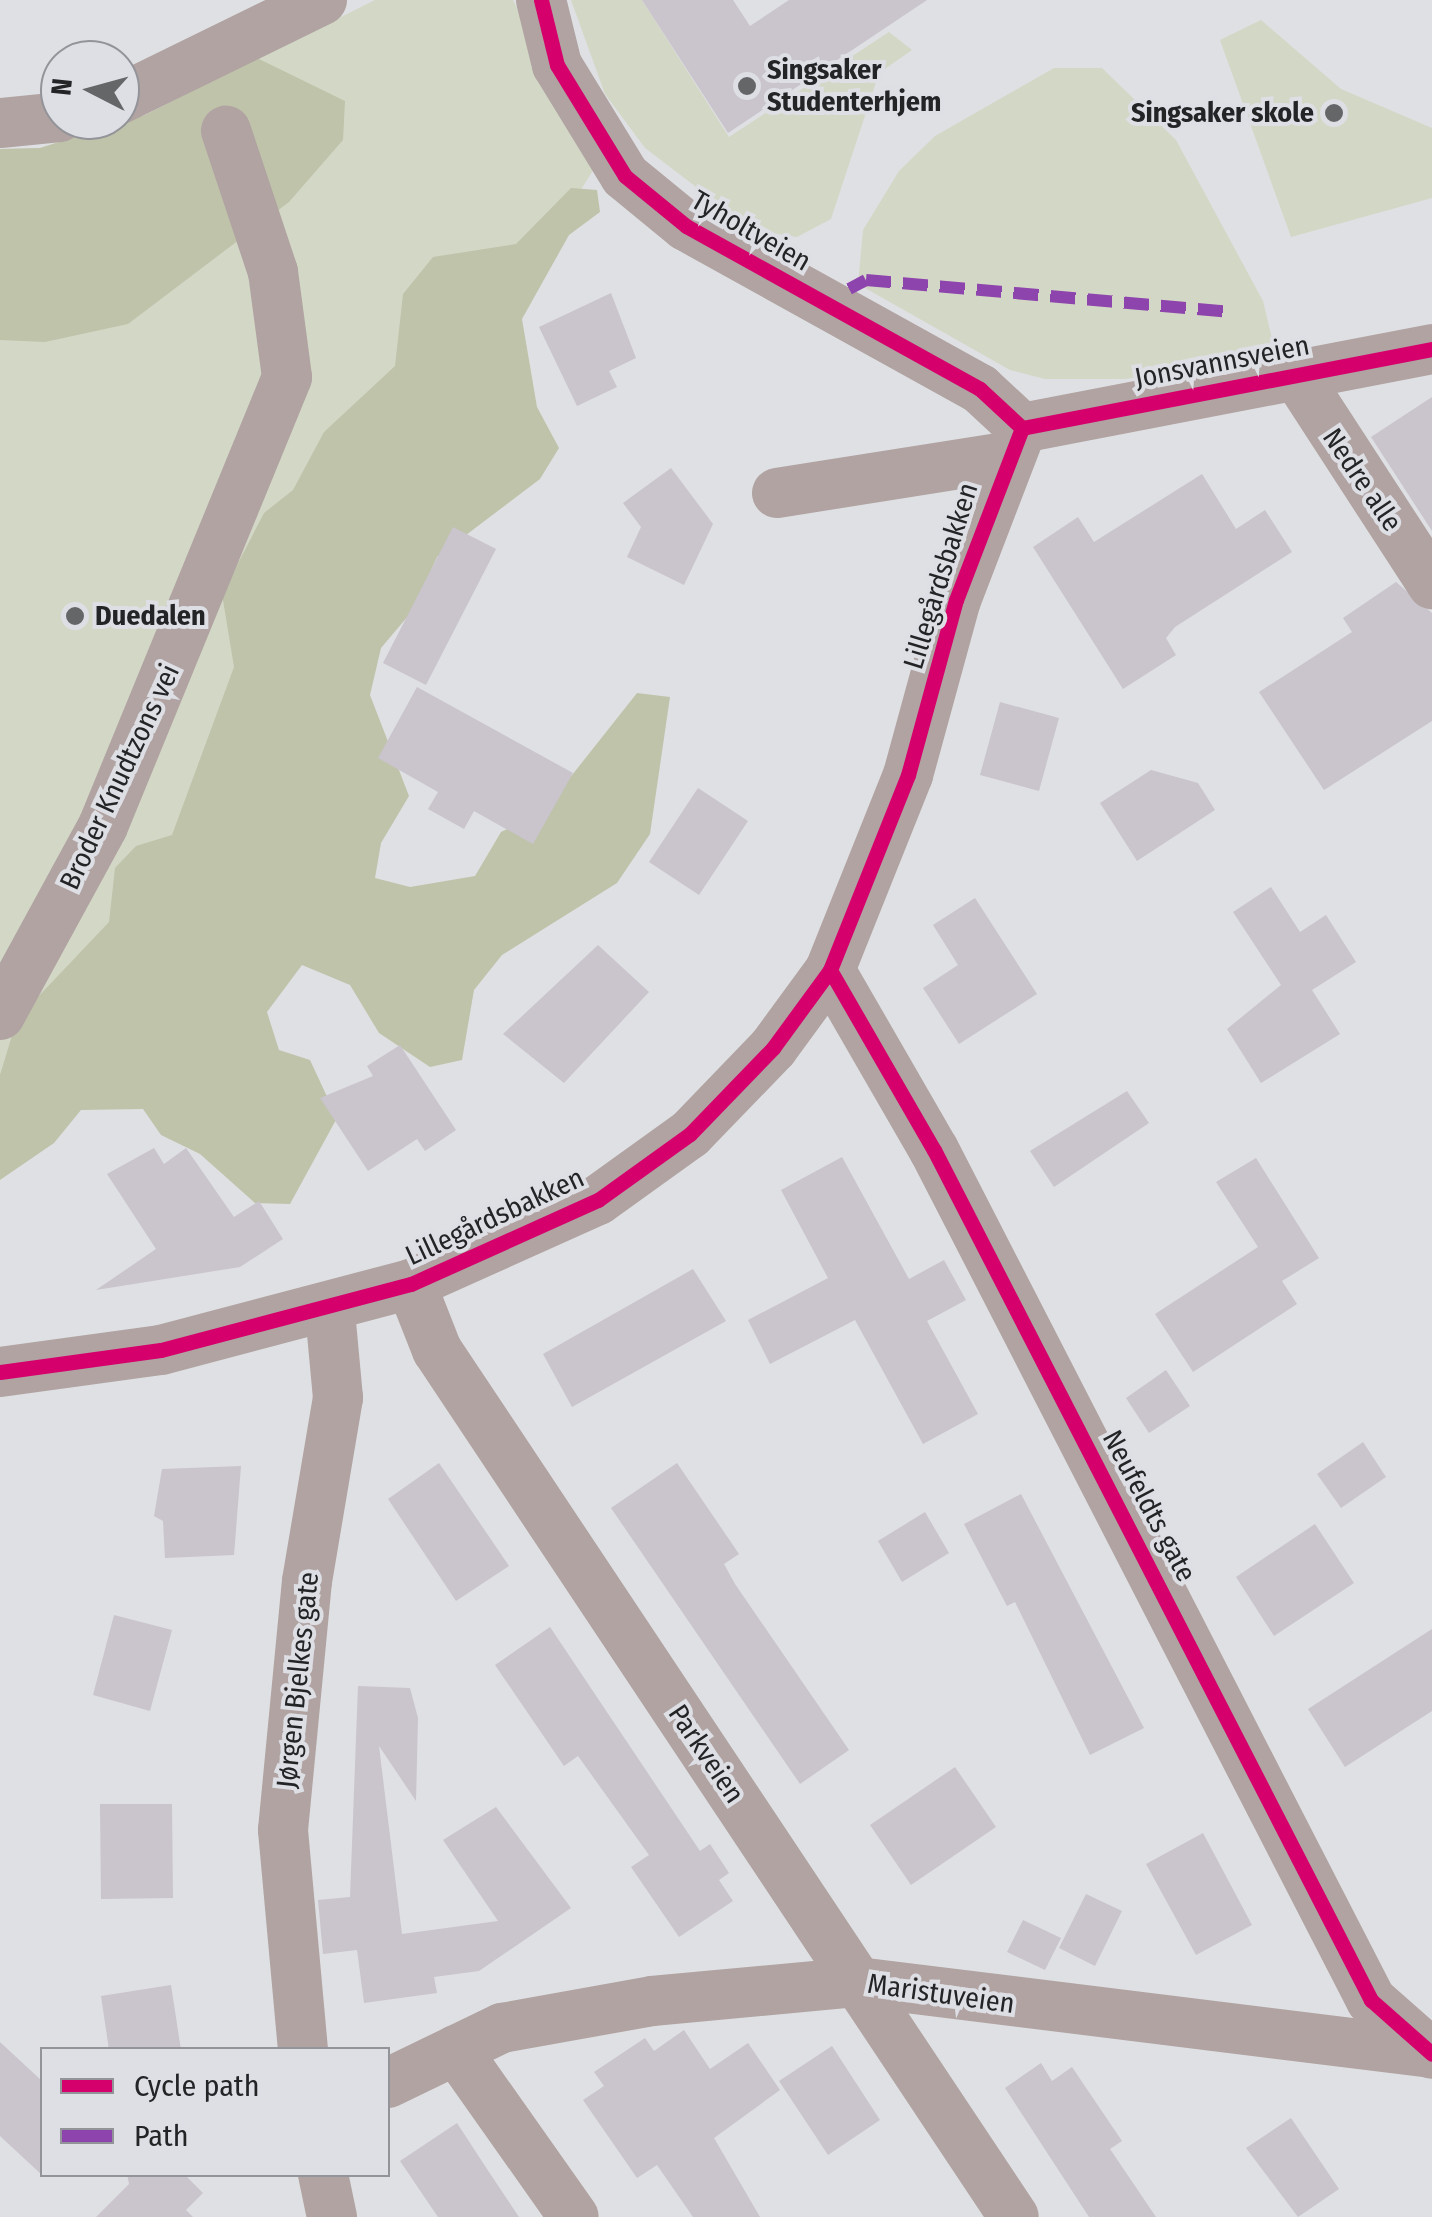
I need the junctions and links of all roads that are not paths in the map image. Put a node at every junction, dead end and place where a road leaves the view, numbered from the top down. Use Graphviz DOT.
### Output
graph roads {
  1 [pos="322,0"];
  2 [pos="540,0"];
  3 [pos="140,89"];
  4 [pos="40,118"];
  5 [pos="0,122"];
  6 [pos="226,132"];
  7 [pos="1432,350"];
  8 [pos="1294,373"];
  9 [pos="1014,443"];
  10 [pos="777,493"];
  11 [pos="1432,584"];
  12 [pos="830,970"];
  13 [pos="0,1015"];
  14 [pos="411,1284"];
  15 [pos="330,1312"];
  16 [pos="8,1381"];
  17 [pos="858,1982"];
  18 [pos="303,2047"];
  19 [pos="456,2050"];
  20 [pos="1432,2054"];
  21 [pos="390,2082"];
  22 [pos="324,2177"];
  23 [pos="332,2217"];
  24 [pos="574,2217"];
  25 [pos="1014,2217"];
  1 -- 3 [label="street"];
  2 -- 9 [label="street, Tyholtveien"];
  4 -- 5 [label="street"];
  6 -- 13 [label="street, Broder Knudtzons vei"];
  7 -- 8 [label="street, Jonsvannsveien"];
  8 -- 9 [label="street, Jonsvannsveien"];
  8 -- 11 [label="street, Nedre alle"];
  9 -- 10 [label="street, Lillegårdsbakken"];
  9 -- 12 [label="street, Lillegårdsbakken"];
  12 -- 14 [label="street, Lillegårdsbakken"];
  12 -- 20 [label="street, Neufeldts gate"];
  14 -- 15 [label="street, Lillegårdsbakken"];
  14 -- 17 [label="street, Parkveien"];
  15 -- 16 [label="street, Lillegårdsbakken"];
  15 -- 18 [label="street, Jørgen Bjelkes gate"];
  17 -- 19 [label="street, Maristuveien"];
  17 -- 20 [label="street, Maristuveien"];
  17 -- 25 [label="street, Parkveien"];
  19 -- 21 [label="street, Maristuveien"];
  19 -- 24 [label="street"];
  22 -- 23 [label="street"];
}
